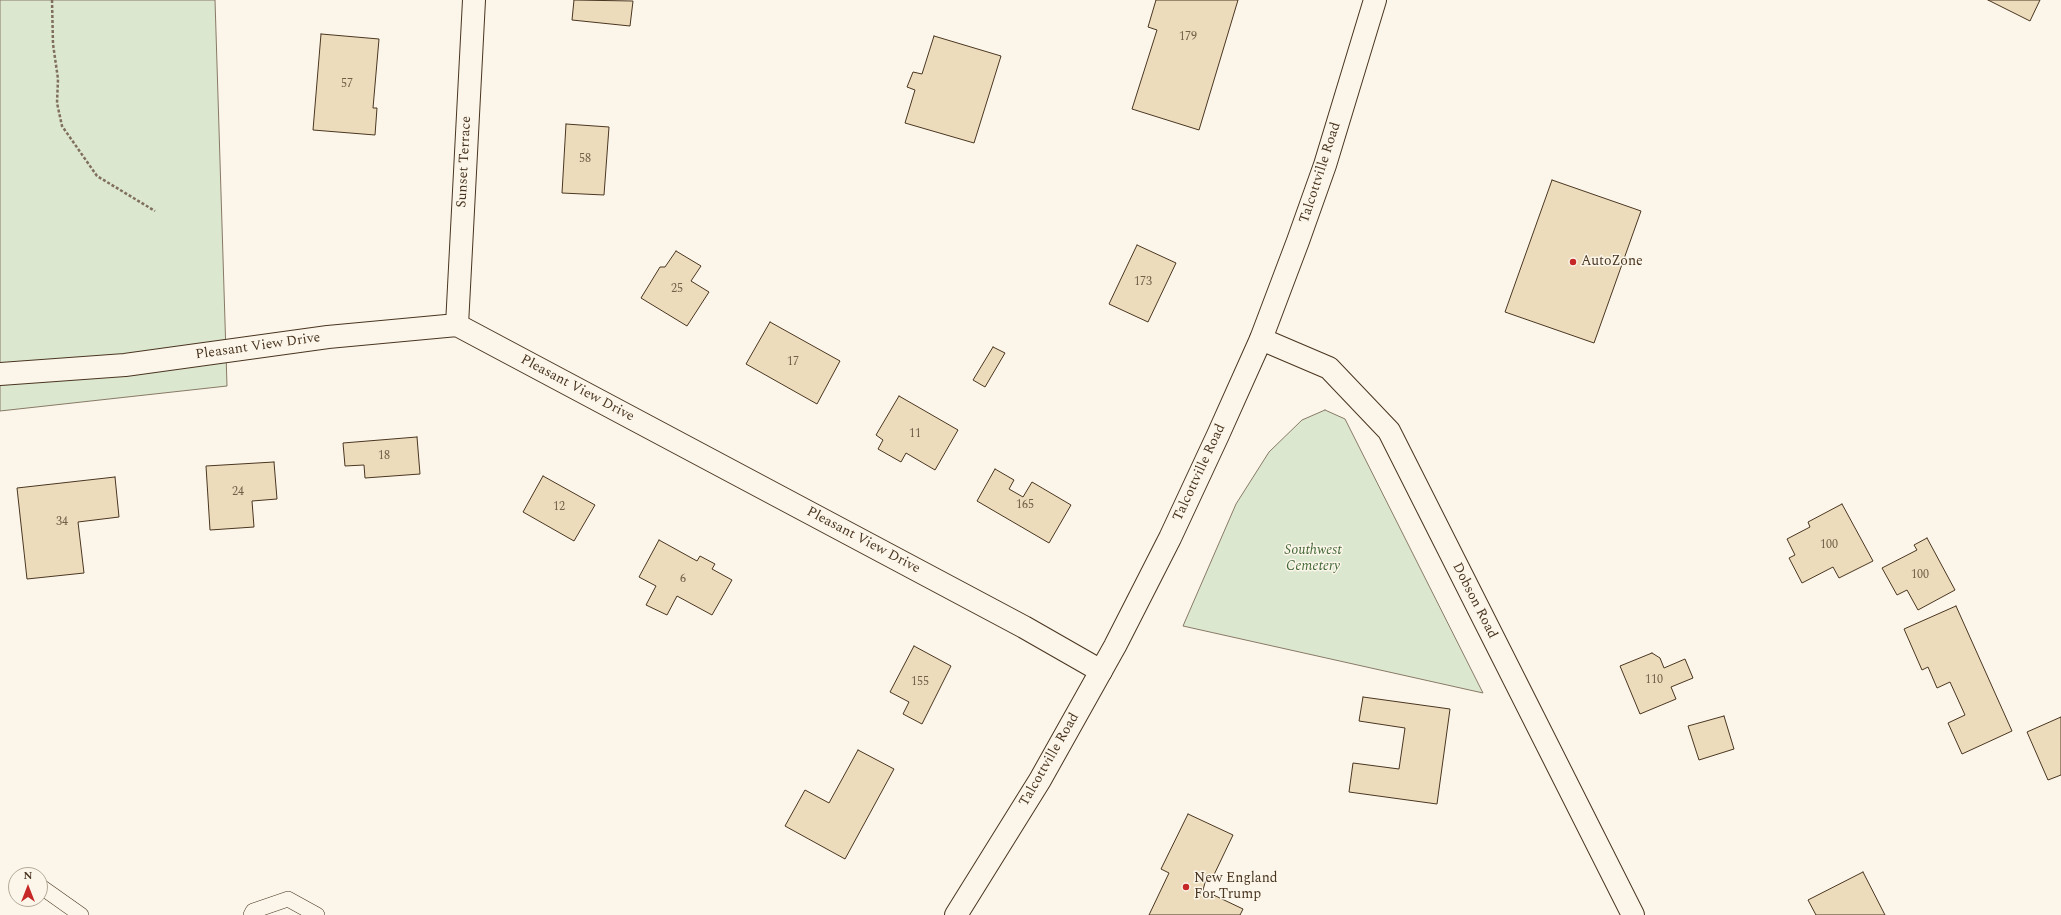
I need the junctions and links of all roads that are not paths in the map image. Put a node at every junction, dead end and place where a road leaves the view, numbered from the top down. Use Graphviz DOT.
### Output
graph roads {
  1 [pos="474,0"];
  2 [pos="1374,0"];
  3 [pos="457,325"];
  4 [pos="1260,339"];
  5 [pos="0,374"];
  6 [pos="1101,671"];
  7 [pos="48,892"];
  8 [pos="81,915"];
  9 [pos="251,915"];
  10 [pos="317,915"];
  11 [pos="956,915"];
  12 [pos="1633,915"];
  1 -- 3 [label="street, Sunset Terrace"];
  2 -- 4 [label="street, Talcottville Road"];
  3 -- 5 [label="street, Pleasant View Drive"];
  3 -- 6 [label="street, Pleasant View Drive"];
  4 -- 6 [label="street, Talcottville Road"];
  4 -- 12 [label="street, Dobson Road"];
  6 -- 11 [label="street, Talcottville Road"];
  7 -- 8 [label="lane"];
  9 -- 10 [label="lane"];
}
